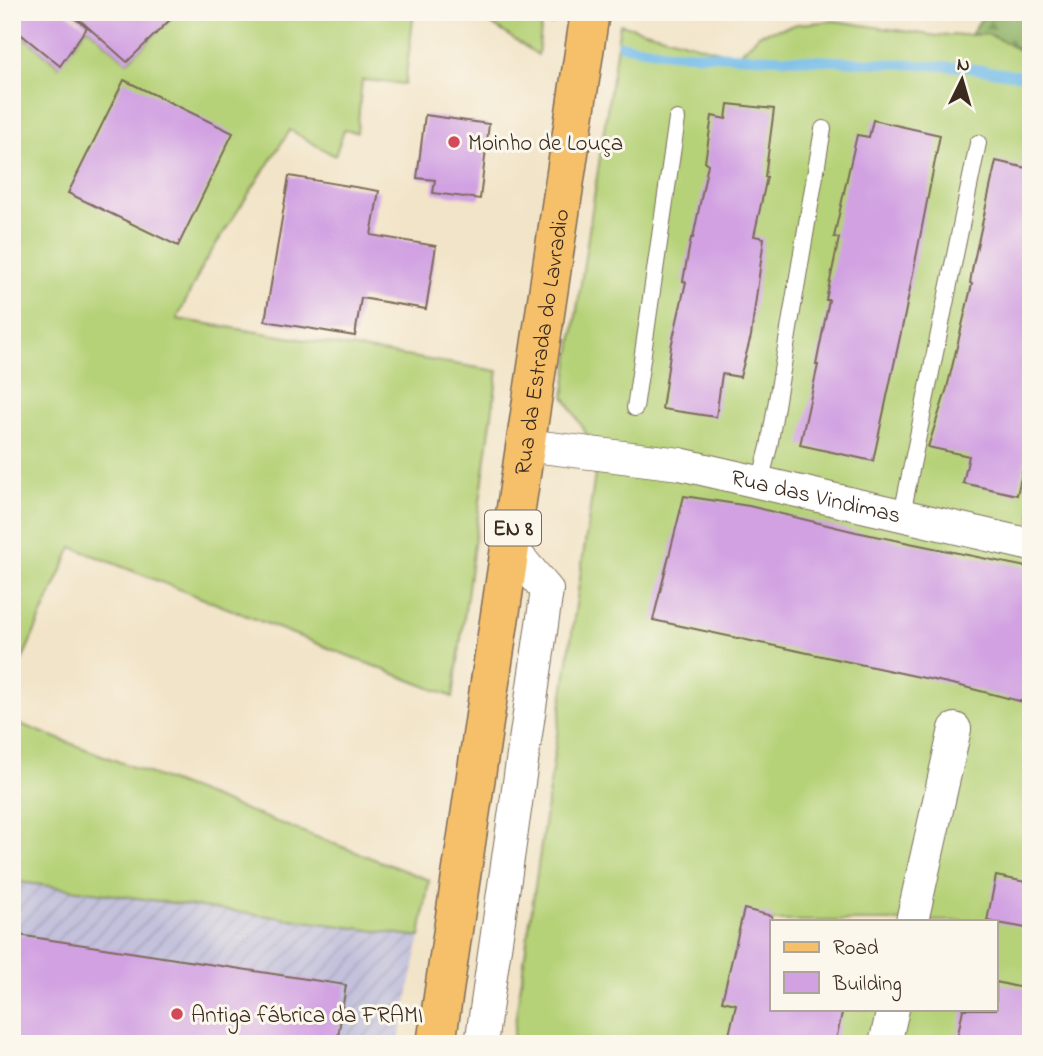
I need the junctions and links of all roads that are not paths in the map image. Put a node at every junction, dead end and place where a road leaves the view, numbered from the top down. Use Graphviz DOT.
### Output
graph roads {
  1 [pos="590,12"];
  2 [pos="677,119"];
  3 [pos="823,129"];
  4 [pos="978,143"];
  5 [pos="635,408"];
  6 [pos="525,445"];
  7 [pos="760,482"];
  8 [pos="902,514"];
  9 [pos="1031,545"];
  10 [pos="510,547"];
  11 [pos="955,729"];
  12 [pos="912,920"];
  13 [pos="893,1010"];
  14 [pos="436,1044"];
  15 [pos="481,1044"];
  16 [pos="886,1044"];
  1 -- 6 [label="main road, Rua da Estrada do Lavradio / EN 8"];
  2 -- 5 [label="lane"];
  3 -- 7 [label="lane"];
  4 -- 8 [label="lane"];
  6 -- 7 [label="street, Rua das Vindimas"];
  6 -- 10 [label="main road, Rua da Estrada do Lavradio / EN 8"];
  7 -- 8 [label="street, Rua das Vindimas"];
  8 -- 9 [label="street, Rua das Vindimas"];
  10 -- 14 [label="main road, Rua da Estrada do Lavradio / EN 8"];
  10 -- 15 [label="street"];
  11 -- 12 [label="street"];
  13 -- 16 [label="street"];
}
